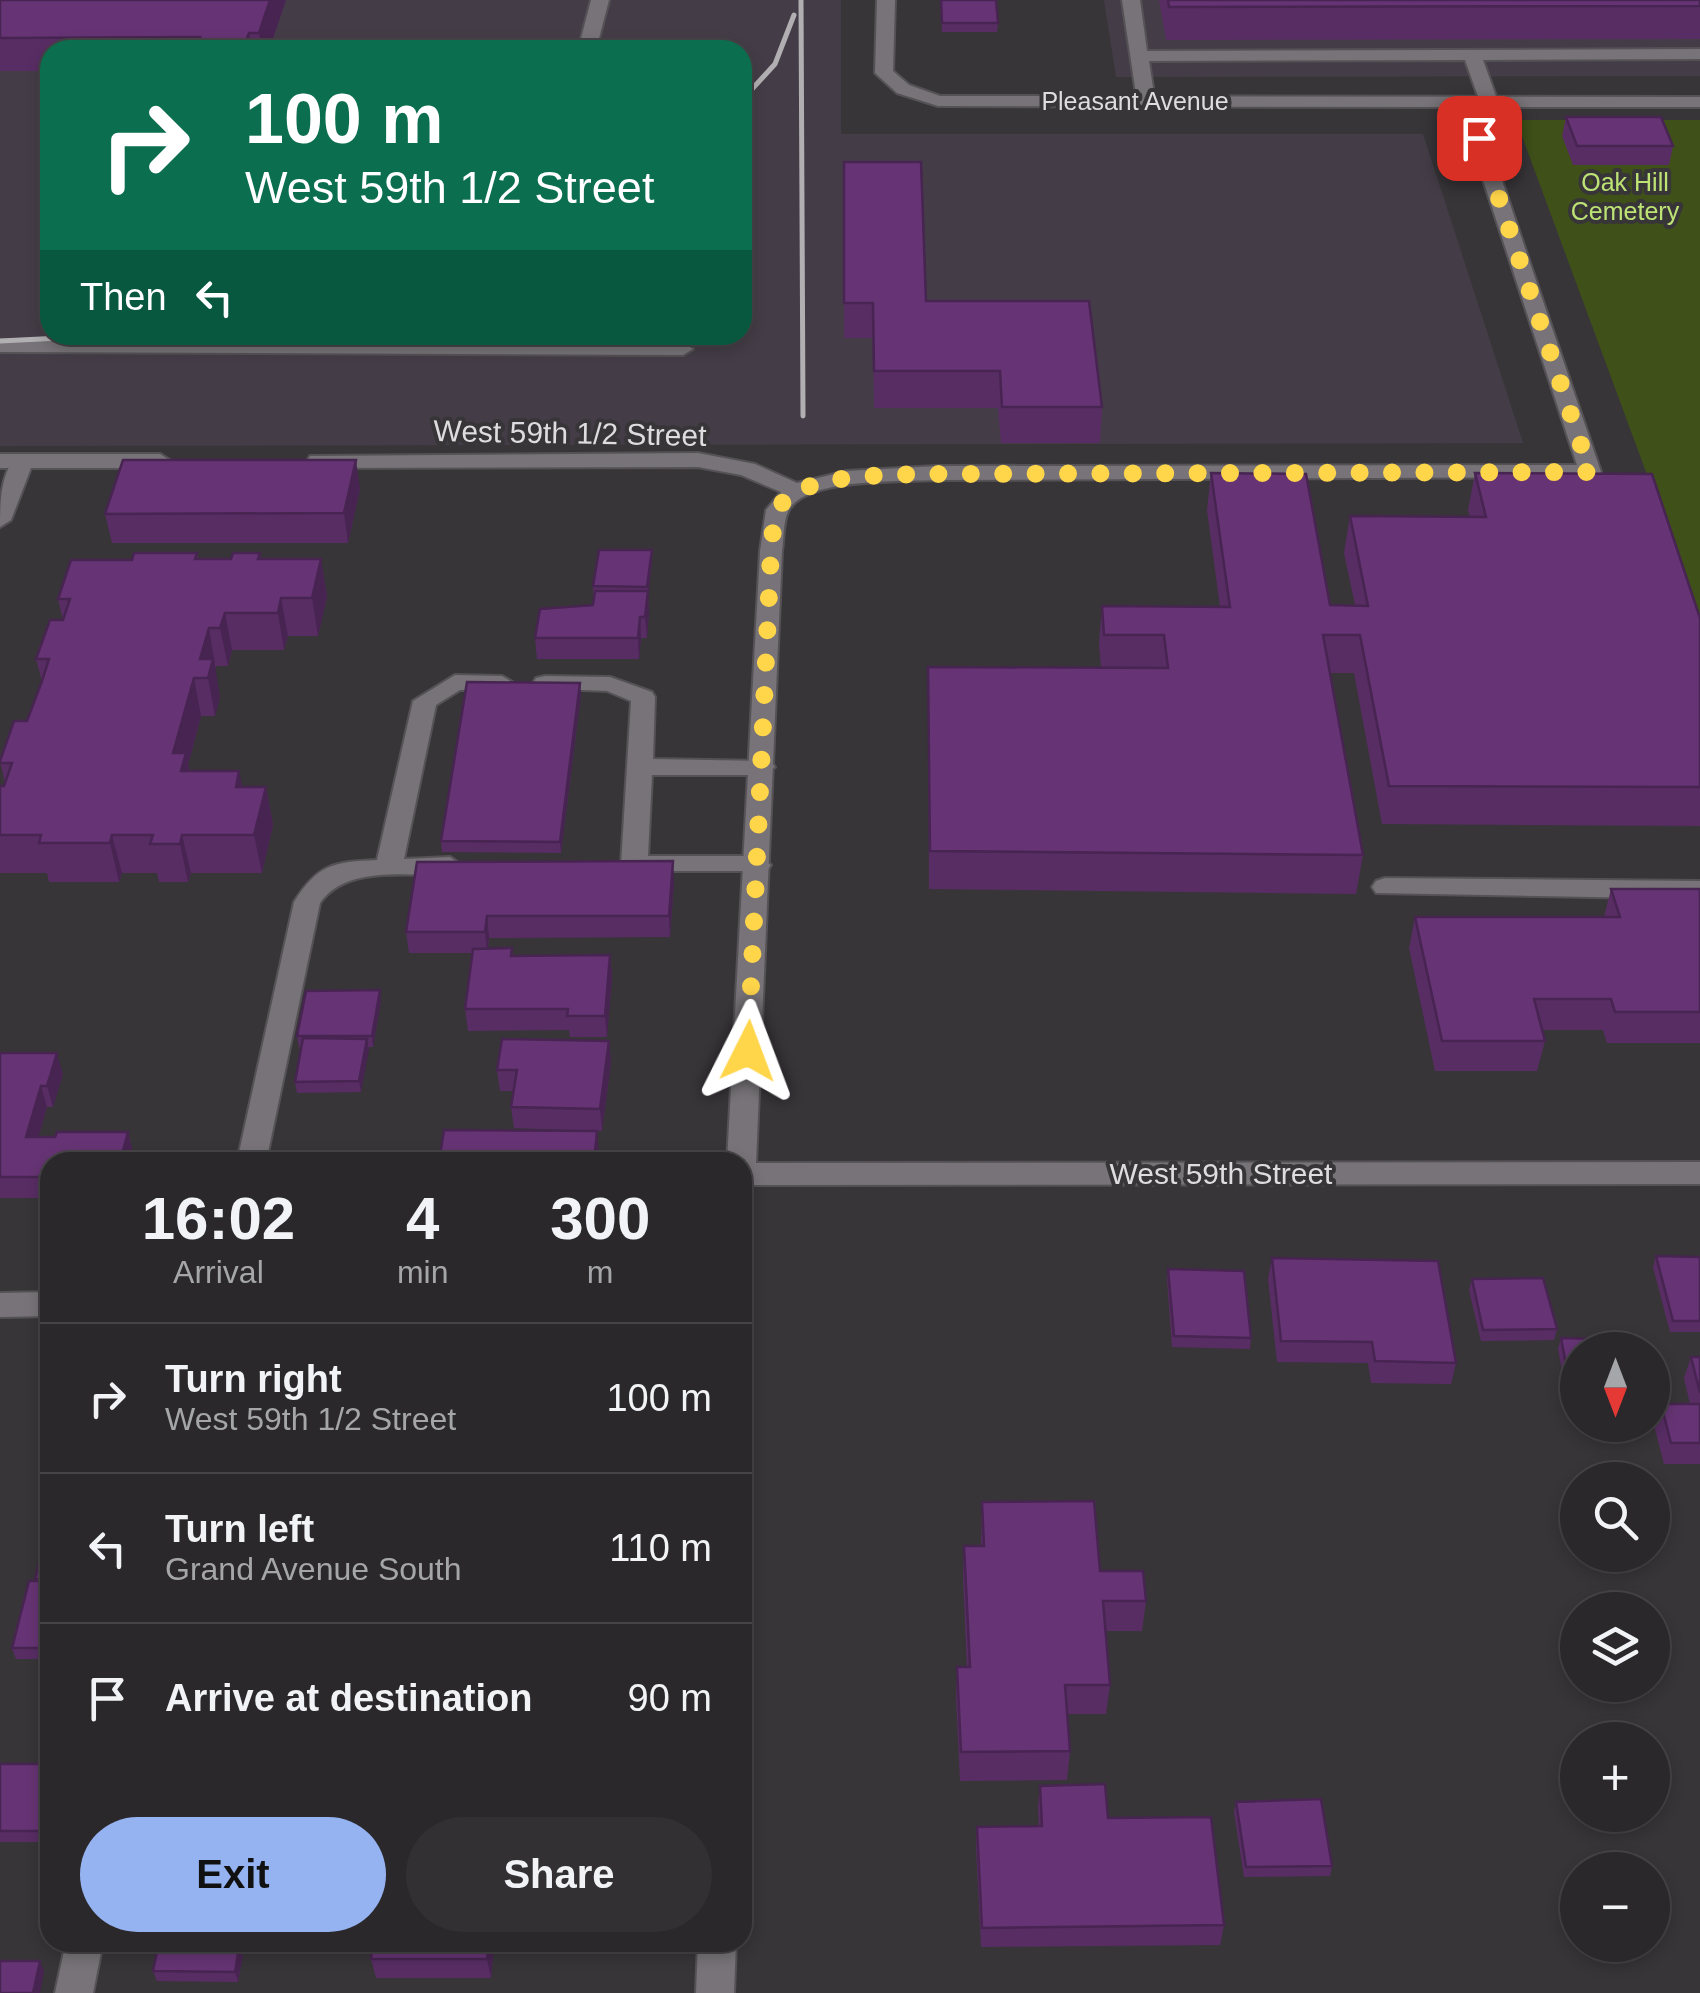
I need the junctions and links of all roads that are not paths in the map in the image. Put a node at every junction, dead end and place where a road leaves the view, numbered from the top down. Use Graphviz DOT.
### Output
graph roads {
  1 [pos="600,0"];
  2 [pos="886,0"];
  3 [pos="1130,0"];
  4 [pos="590,40"];
  5 [pos="1700,54"];
  6 [pos="1472,55"];
  7 [pos="1140,56"];
  8 [pos="1146,100"];
  9 [pos="1466,102"];
  10 [pos="1489,102"];
  11 [pos="1700,102"];
  12 [pos="49,345"];
  13 [pos="464,345"];
  14 [pos="0,346"];
  15 [pos="682,349"];
  16 [pos="12,461"];
  17 [pos="182,461"];
  18 [pos="301,461"];
  19 [pos="795,490"];
  20 [pos="0,520"];
  21 [pos="640,767"];
  22 [pos="762,767"];
  23 [pos="758,865"];
  24 [pos="389,866"];
  25 [pos="483,866"];
  26 [pos="1384,887"];
  27 [pos="1700,890"];
  28 [pos="253,1152"];
  29 [pos="743,1152"];
  30 [pos="1700,1173"];
  31 [pos="752,1174"];
  32 [pos="40,1304"];
  33 [pos="0,1305"];
  34 [pos="83,1952"];
  35 [pos="716,1952"];
  36 [pos="74,1993"];
  37 [pos="715,1993"];
  1 -- 4 [label="street"];
  2 -- 8 [label="street, Pleasant Avenue"];
  3 -- 7 [label="street"];
  5 -- 6 [label="street"];
  6 -- 7 [label="street"];
  6 -- 10 [label="street"];
  7 -- 8 [label="street"];
  8 -- 9 [label="street, Pleasant Avenue"];
  9 -- 10 [label="street, Pleasant Avenue"];
  9 -- 19 [label="street"];
  10 -- 11 [label="street, Pleasant Avenue"];
  12 -- 14 [label="street"];
  13 -- 15 [label="street"];
  16 -- 17 [label="street"];
  16 -- 20 [label="street"];
  18 -- 19 [label="street, West 59th 1/2 Street"];
  19 -- 22 [label="street"];
  21 -- 22 [label="street"];
  21 -- 23 [label="street"];
  21 -- 24 [label="street"];
  22 -- 23 [label="street"];
  23 -- 29 [label="street"];
  24 -- 25 [label="street"];
  24 -- 28 [label="street"];
  26 -- 27 [label="street"];
  30 -- 31 [label="street, West 59th Street"];
  32 -- 33 [label="street"];
  34 -- 36 [label="street"];
  35 -- 37 [label="street"];
}
